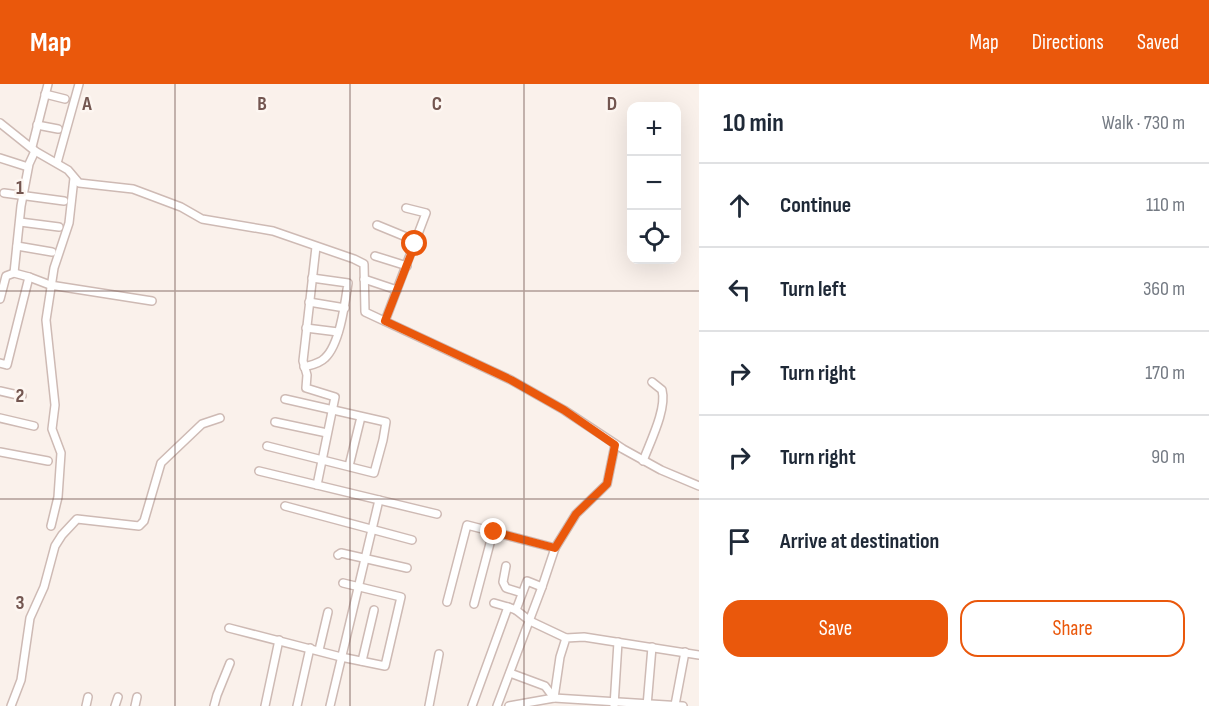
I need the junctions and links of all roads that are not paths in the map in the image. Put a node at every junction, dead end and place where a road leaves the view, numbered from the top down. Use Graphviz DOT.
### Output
graph roads {
  1 [pos="48,84"];
  2 [pos="79,84"];
  3 [pos="45,94"];
  4 [pos="64,99"];
  5 [pos="0,123"];
  6 [pos="37,124"];
  7 [pos="58,129"];
  8 [pos="33,149"];
  9 [pos="0,158"];
  10 [pos="57,163"];
  11 [pos="28,167"];
  12 [pos="74,178"];
  13 [pos="4,193"];
  14 [pos="23,196"];
  15 [pos="64,201"];
  16 [pos="406,208"];
  17 [pos="20,222"];
  18 [pos="377,225"];
  19 [pos="59,227"];
  20 [pos="416,241"];
  21 [pos="17,246"];
  22 [pos="316,247"];
  23 [pos="52,252"];
  24 [pos="375,256"];
  25 [pos="407,266"];
  26 [pos="14,273"];
  27 [pos="29,277"];
  28 [pos="312,278"];
  29 [pos="364,279"];
  30 [pos="50,285"];
  31 [pos="398,290"];
  32 [pos="0,299"];
  33 [pos="152,301"];
  34 [pos="309,302"];
  35 [pos="345,308"];
  36 [pos="385,321"];
  37 [pos="306,328"];
  38 [pos="338,332"];
  39 [pos="0,363"];
  40 [pos="304,367"];
  41 [pos="652,382"];
  42 [pos="0,391"];
  43 [pos="22,396"];
  44 [pos="285,399"];
  45 [pos="332,411"];
  46 [pos="361,417"];
  47 [pos="0,418"];
  48 [pos="220,418"];
  49 [pos="275,422"];
  50 [pos="34,426"];
  51 [pos="327,434"];
  52 [pos="615,445"];
  53 [pos="267,446"];
  54 [pos="0,452"];
  55 [pos="321,459"];
  56 [pos="48,460"];
  57 [pos="643,461"];
  58 [pos="349,466"];
  59 [pos="259,471"];
  60 [pos="317,485"];
  61 [pos="699,486"];
  62 [pos="379,500"];
  63 [pos="285,506"];
  64 [pos="330,506"];
  65 [pos="437,514"];
  66 [pos="327,516"];
  67 [pos="51,526"];
  68 [pos="372,529"];
  69 [pos="494,532"];
  70 [pos="412,540"];
  71 [pos="555,548"];
  72 [pos="338,555"];
  73 [pos="364,559"];
  74 [pos="506,566"];
  75 [pos="407,568"];
  76 [pos="343,583"];
  77 [pos="358,586"];
  78 [pos="542,587"];
  79 [pos="522,593"];
  80 [pos="447,602"];
  81 [pos="494,603"];
  82 [pos="474,604"];
  83 [pos="508,607"];
  84 [pos="374,610"];
  85 [pos="516,610"];
  86 [pos="328,612"];
  87 [pos="530,621"];
  88 [pos="229,628"];
  89 [pos="566,638"];
  90 [pos="279,640"];
  91 [pos="618,642"];
  92 [pos="652,647"];
  93 [pos="310,648"];
  94 [pos="319,650"];
  95 [pos="685,652"];
  96 [pos="439,654"];
  97 [pos="699,655"];
  98 [pos="341,657"];
  99 [pos="362,661"];
  100 [pos="230,663"];
  101 [pos="510,673"];
  102 [pos="217,695"];
  103 [pos="88,697"];
  104 [pos="118,697"];
  105 [pos="137,697"];
  106 [pos="554,698"];
  107 [pos="582,703"];
  108 [pos="614,704"];
  109 [pos="647,705"];
  110 [pos="675,705"];
  111 [pos="11,706"];
  112 [pos="87,706"];
  113 [pos="115,706"];
  114 [pos="135,706"];
  115 [pos="214,706"];
  116 [pos="221,706"];
  117 [pos="264,706"];
  118 [pos="297,706"];
  119 [pos="330,706"];
  120 [pos="429,706"];
  121 [pos="472,706"];
  122 [pos="497,706"];
  123 [pos="509,706"];
  124 [pos="683,706"];
  1 -- 3 [label="street"];
  2 -- 10 [label="street"];
  3 -- 4 [label="street"];
  3 -- 6 [label="street"];
  5 -- 8 [label="street"];
  6 -- 7 [label="street"];
  6 -- 8 [label="street"];
  8 -- 10 [label="street"];
  8 -- 11 [label="street"];
  9 -- 11 [label="street"];
  10 -- 12 [label="street"];
  11 -- 14 [label="street"];
  12 -- 22 [label="street"];
  12 -- 30 [label="street"];
  13 -- 14 [label="street"];
  14 -- 15 [label="street"];
  14 -- 17 [label="street"];
  16 -- 20 [label="street"];
  17 -- 19 [label="street"];
  17 -- 21 [label="street"];
  18 -- 20 [label="street"];
  20 -- 25 [label="street"];
  21 -- 23 [label="street"];
  21 -- 26 [label="street"];
  22 -- 28 [label="street"];
  22 -- 29 [label="street"];
  24 -- 25 [label="street"];
  25 -- 31 [label="street"];
  26 -- 27 [label="street"];
  26 -- 32 [label="street"];
  27 -- 30 [label="street"];
  27 -- 39 [label="street"];
  28 -- 34 [label="street"];
  28 -- 35 [label="street"];
  29 -- 31 [label="street"];
  29 -- 36 [label="street"];
  30 -- 33 [label="street"];
  30 -- 67 [label="street"];
  31 -- 36 [label="street"];
  34 -- 35 [label="street"];
  34 -- 37 [label="street"];
  35 -- 38 [label="street"];
  36 -- 52 [label="street"];
  37 -- 38 [label="street"];
  37 -- 40 [label="street"];
  38 -- 40 [label="street"];
  40 -- 45 [label="street"];
  41 -- 57 [label="street"];
  42 -- 43 [label="street"];
  44 -- 45 [label="street"];
  45 -- 46 [label="street"];
  45 -- 51 [label="street"];
  46 -- 58 [label="street"];
  46 -- 58 [label="street"];
  47 -- 50 [label="street"];
  48 -- 111 [label="street"];
  49 -- 51 [label="street"];
  51 -- 55 [label="street"];
  52 -- 57 [label="street"];
  52 -- 71 [label="street"];
  53 -- 55 [label="street"];
  54 -- 56 [label="street"];
  55 -- 58 [label="street"];
  55 -- 60 [label="street"];
  57 -- 61 [label="street"];
  59 -- 60 [label="street"];
  60 -- 62 [label="street"];
  62 -- 65 [label="street"];
  62 -- 68 [label="street"];
  63 -- 66 [label="street"];
  64 -- 66 [label="street"];
  66 -- 68 [label="street"];
  68 -- 70 [label="street"];
  68 -- 73 [label="street"];
  69 -- 71 [label="street"];
  69 -- 80 [label="street"];
  69 -- 82 [label="street"];
  71 -- 78 [label="street"];
  72 -- 73 [label="street"];
  73 -- 75 [label="street"];
  73 -- 77 [label="street"];
  74 -- 79 [label="street"];
  76 -- 77 [label="street"];
  77 -- 98 [label="street"];
  77 -- 99 [label="street"];
  78 -- 79 [label="street"];
  78 -- 87 [label="street"];
  79 -- 85 [label="street"];
  81 -- 83 [label="street"];
  83 -- 85 [label="street"];
  83 -- 121 [label="street"];
  84 -- 99 [label="street"];
  85 -- 87 [label="street"];
  86 -- 94 [label="street"];
  87 -- 89 [label="street"];
  87 -- 101 [label="street"];
  88 -- 90 [label="street"];
  89 -- 91 [label="street"];
  89 -- 106 [label="street"];
  90 -- 93 [label="street"];
  90 -- 117 [label="street"];
  91 -- 92 [label="street"];
  91 -- 108 [label="street"];
  92 -- 95 [label="street"];
  92 -- 109 [label="street"];
  93 -- 94 [label="street"];
  93 -- 118 [label="street"];
  94 -- 98 [label="street"];
  95 -- 97 [label="street"];
  95 -- 110 [label="street"];
  96 -- 120 [label="street"];
  98 -- 99 [label="street"];
  98 -- 119 [label="street"];
  100 -- 102 [label="street"];
  101 -- 106 [label="street"];
  101 -- 122 [label="street"];
  102 -- 115 [label="street"];
  102 -- 116 [label="street"];
  103 -- 112 [label="street"];
  104 -- 113 [label="street"];
  105 -- 114 [label="street"];
  106 -- 107 [label="street"];
  106 -- 123 [label="street"];
  107 -- 108 [label="street"];
  108 -- 109 [label="street"];
  109 -- 110 [label="street"];
  110 -- 124 [label="street"];
}
